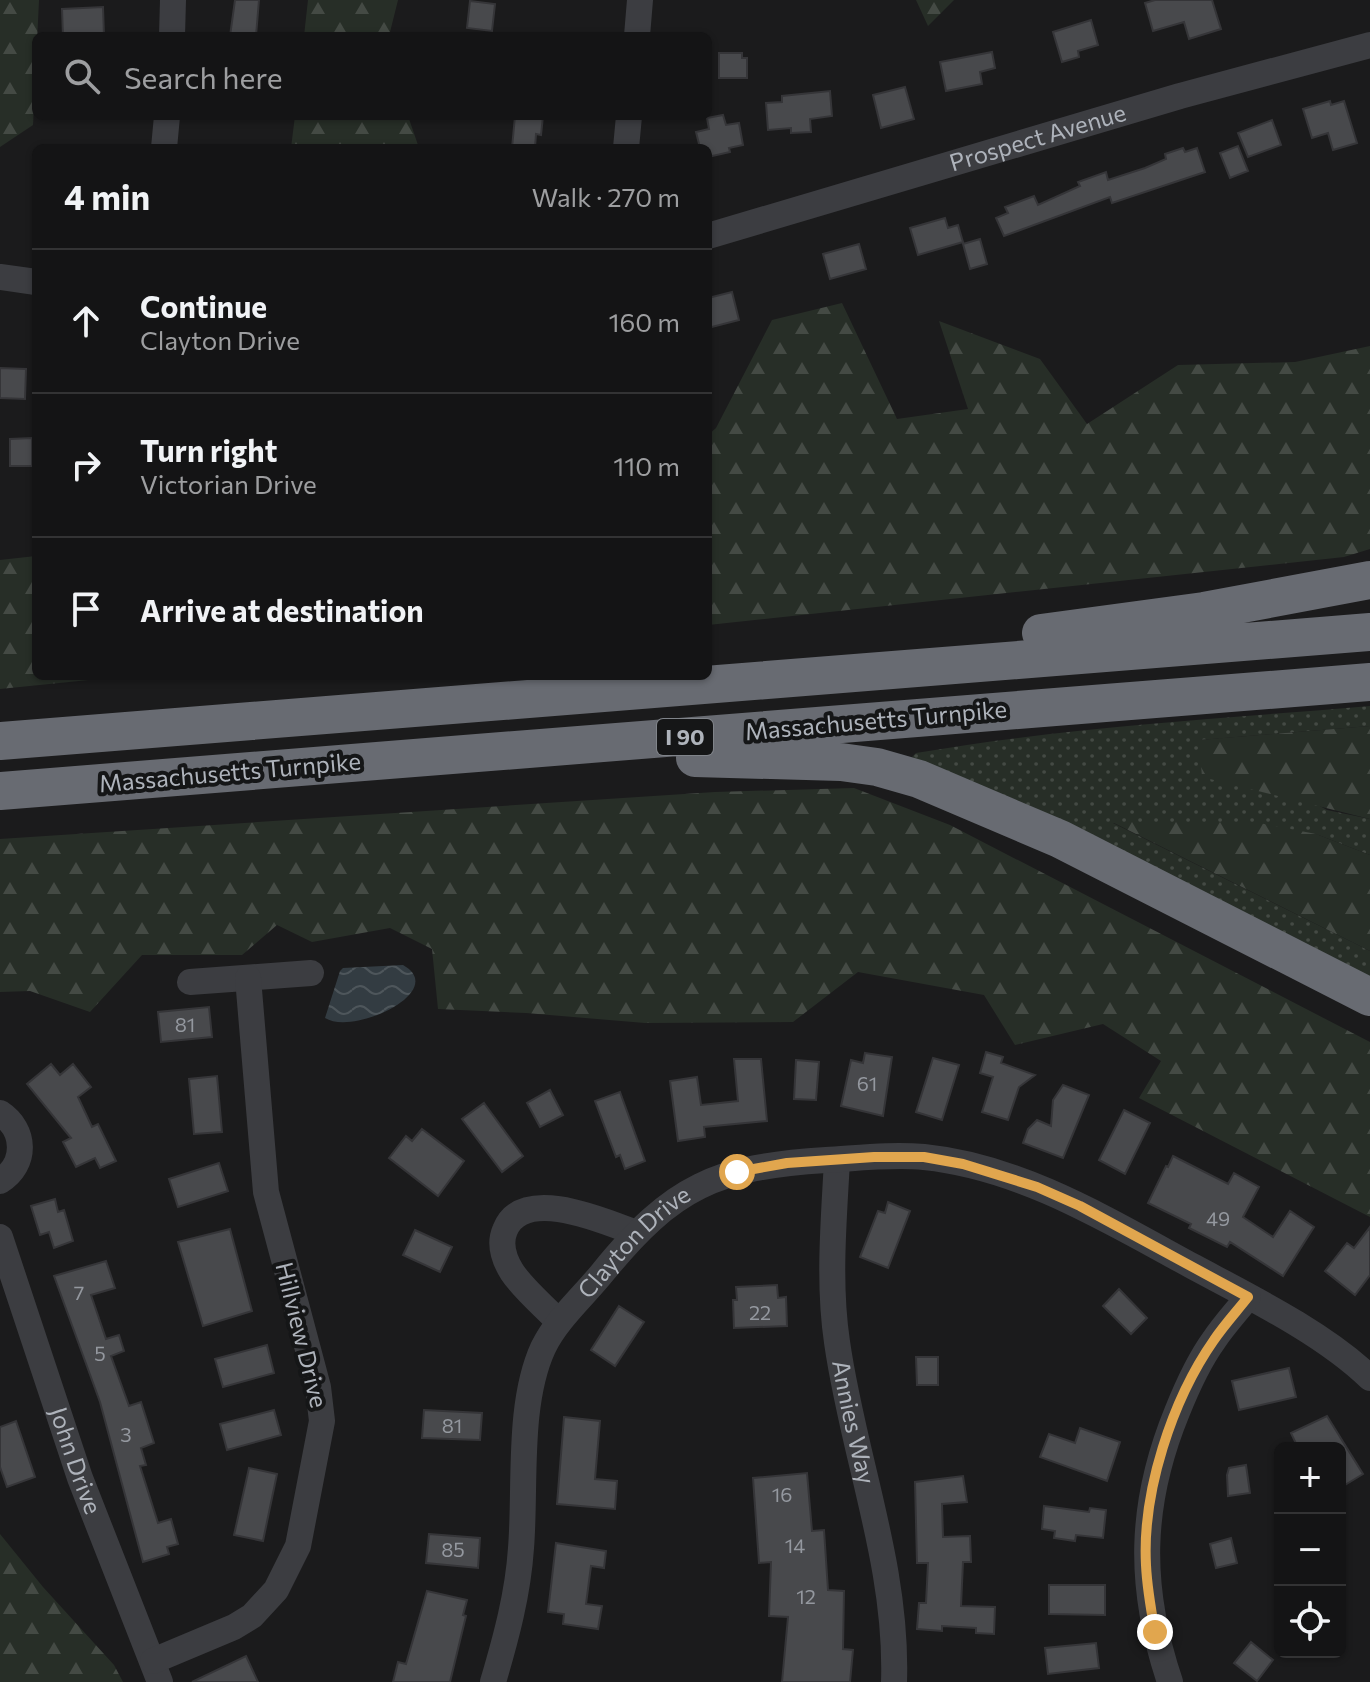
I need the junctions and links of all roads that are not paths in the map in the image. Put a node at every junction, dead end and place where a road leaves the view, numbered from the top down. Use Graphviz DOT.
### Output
graph roads {
  1 [pos="173,0"];
  2 [pos="640,0"];
  3 [pos="172,32"];
  4 [pos="637,32"];
  5 [pos="1370,45"];
  6 [pos="167,120"];
  7 [pos="629,120"];
  8 [pos="164,144"];
  9 [pos="626,144"];
  10 [pos="712,235"];
  11 [pos="0,277"];
  12 [pos="32,281"];
  13 [pos="1370,580"];
  14 [pos="1370,632"];
  15 [pos="712,665"];
  16 [pos="551,680"];
  17 [pos="1370,682"];
  18 [pos="0,739"];
  19 [pos="461,754"];
  20 [pos="0,791"];
  21 [pos="311,973"];
  22 [pos="248,978"];
  23 [pos="190,982"];
  24 [pos="1370,997"];
  25 [pos="0,1113"];
  26 [pos="837,1160"];
  27 [pos="0,1181"];
  28 [pos="636,1233"];
  29 [pos="0,1237"];
  30 [pos="1248,1297"];
  31 [pos="559,1322"];
  32 [pos="1370,1378"];
  33 [pos="156,1672"];
  34 [pos="493,1682"];
  35 [pos="894,1682"];
  36 [pos="1170,1682"];
  1 -- 3 [label="street"];
  2 -- 4 [label="street"];
  5 -- 10 [label="street, Prospect Avenue"];
  6 -- 8 [label="street"];
  7 -- 9 [label="street"];
  11 -- 12 [label="street"];
  13 -- 15 [label="highway"];
  14 -- 18 [label="highway, Massachusetts Turnpike / I 90"];
  16 -- 18 [label="highway"];
  17 -- 19 [label="highway, Massachusetts Turnpike / I 90"];
  19 -- 20 [label="highway, Massachusetts Turnpike / I 90"];
  19 -- 24 [label="highway"];
  21 -- 22 [label="street"];
  22 -- 23 [label="street"];
  22 -- 33 [label="street, Hillview Drive"];
  25 -- 27 [label="street"];
  26 -- 28 [label="street, Clayton Drive"];
  26 -- 30 [label="street, Clayton Drive"];
  26 -- 35 [label="street, Annies Way"];
  28 -- 31 [label="street, Clayton Drive"];
  28 -- 31 [label="street"];
  29 -- 33 [label="street, John Drive"];
  30 -- 32 [label="street, Clayton Drive"];
  30 -- 36 [label="street"];
  31 -- 34 [label="street, Clayton Drive"];
}
